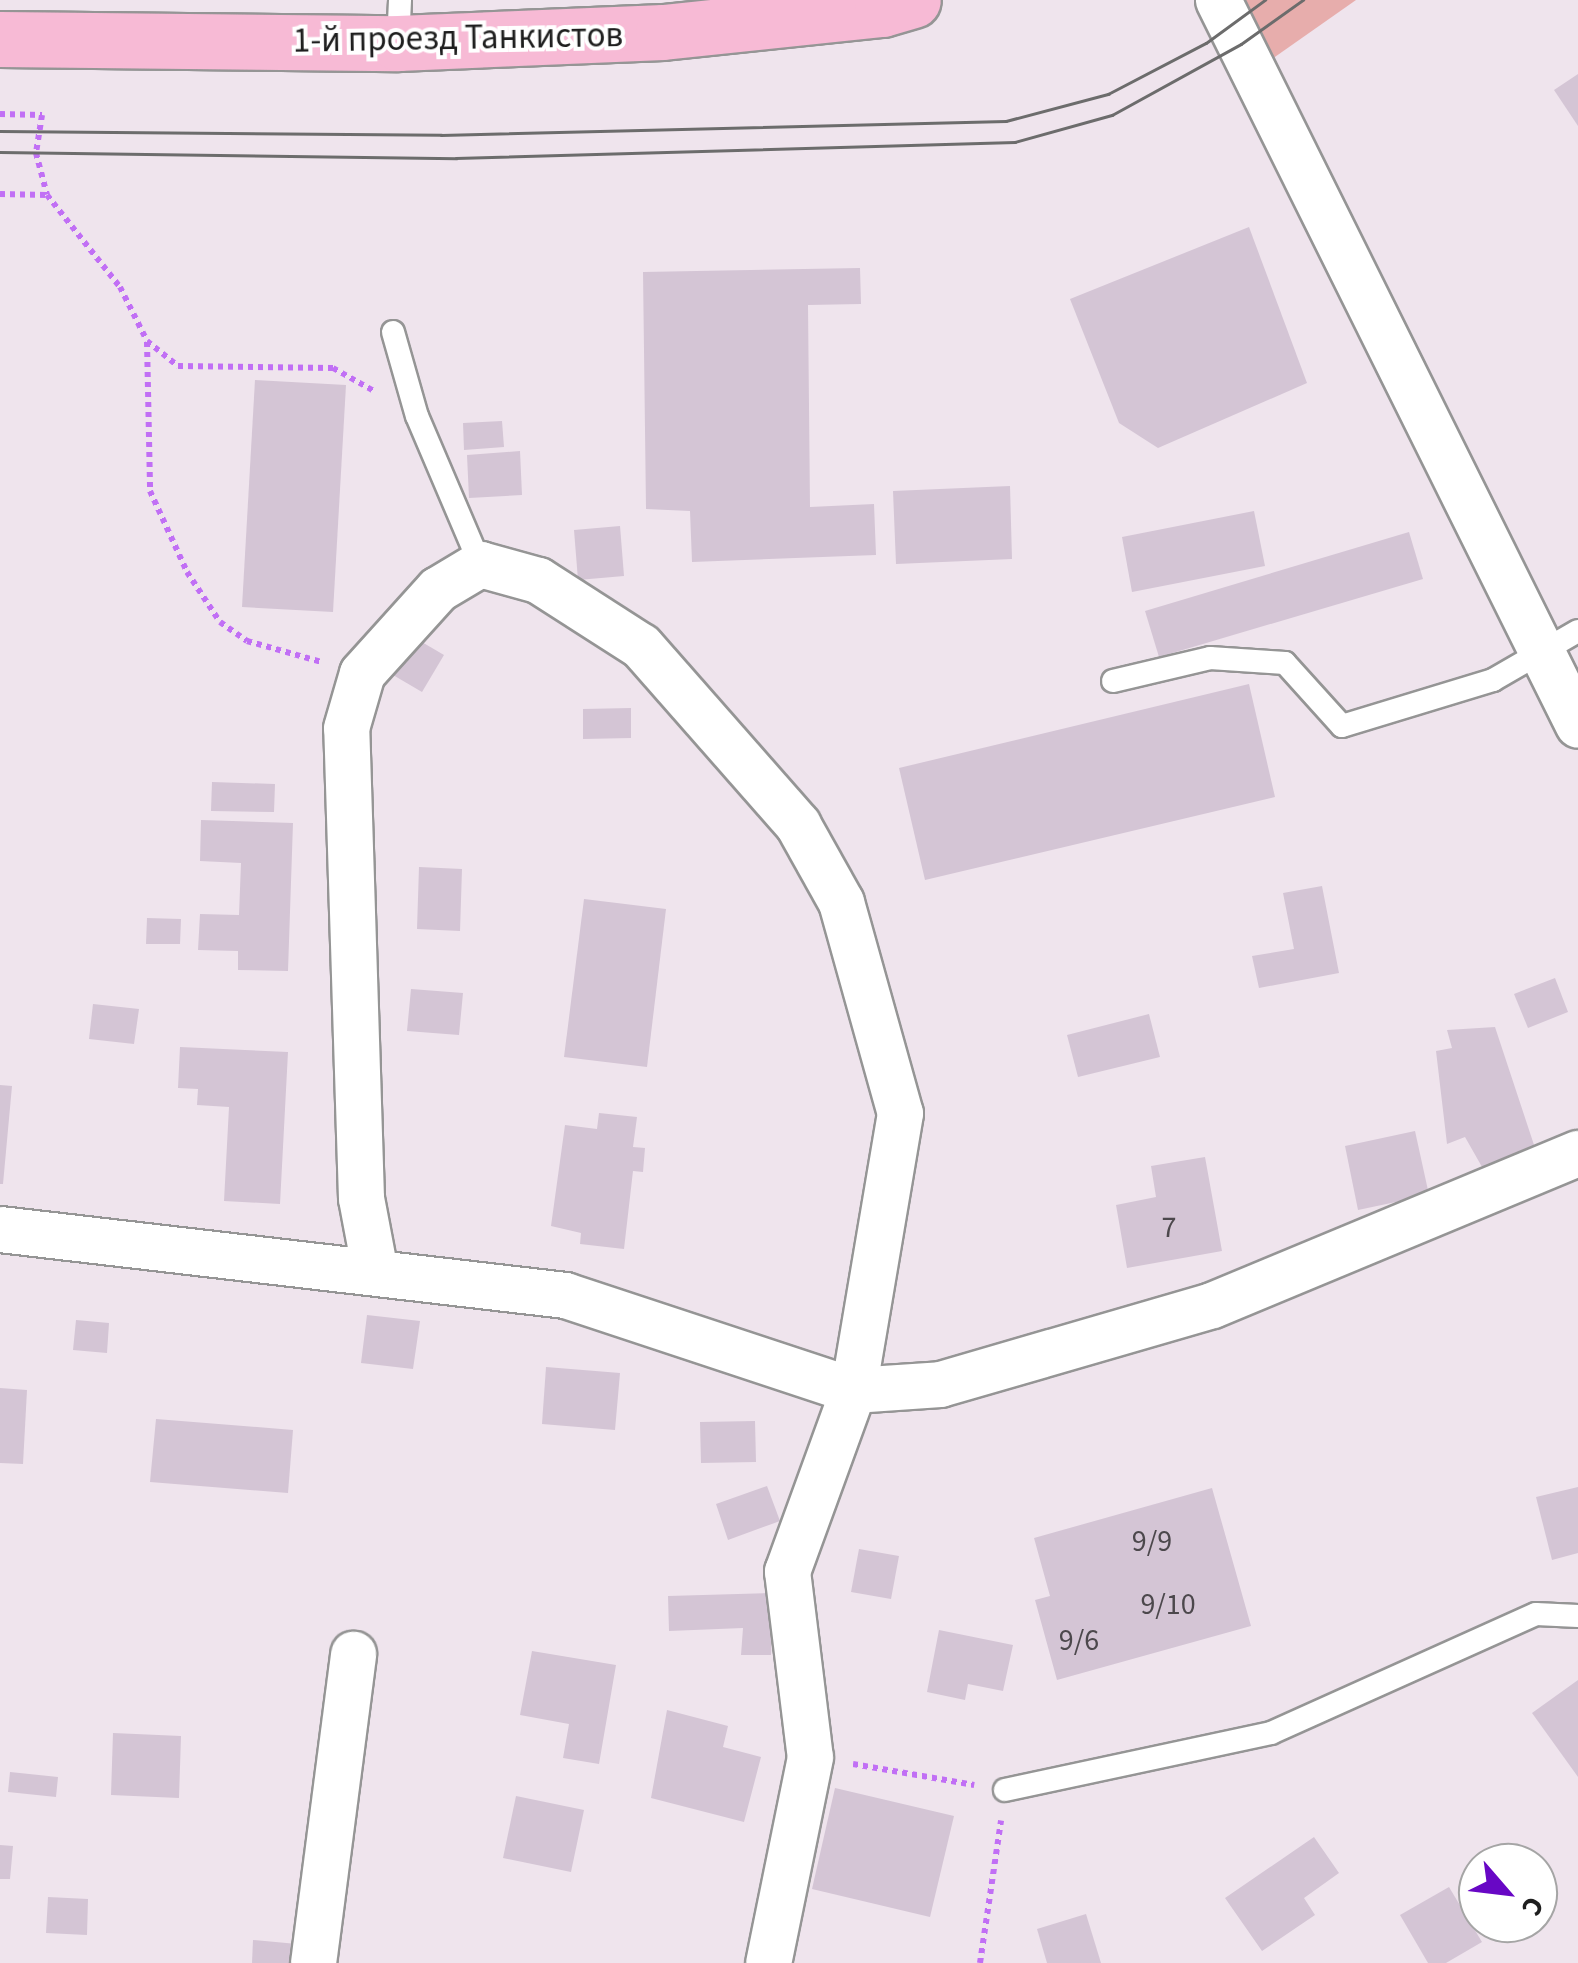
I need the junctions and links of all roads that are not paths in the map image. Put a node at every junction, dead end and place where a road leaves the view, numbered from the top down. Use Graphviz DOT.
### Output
graph roads {
  1 [pos="1218,0"];
  2 [pos="892,3"];
  3 [pos="399,22"];
  4 [pos="0,38"];
  5 [pos="393,332"];
  6 [pos="480,564"];
  7 [pos="1559,642"];
  8 [pos="1113,681"];
  9 [pos="1578,725"];
  10 [pos="1578,1153"];
  11 [pos="0,1230"];
  12 [pos="375,1272"];
  13 [pos="853,1390"];
  14 [pos="1578,1616"];
  15 [pos="353,1654"];
  16 [pos="1005,1790"];
  17 [pos="313,1963"];
  18 [pos="768,1963"];
  1 -- 7 [label="street"];
  2 -- 3 [label="main road, 1-й проезд Танкистов"];
  3 -- 4 [label="main road, 1-й проезд Танкистов"];
  5 -- 6 [label="lane"];
  6 -- 12 [label="street"];
  6 -- 13 [label="street"];
  7 -- 8 [label="lane"];
  7 -- 9 [label="street"];
  10 -- 13 [label="street"];
  11 -- 12 [label="street"];
  12 -- 13 [label="street"];
  13 -- 18 [label="street"];
  14 -- 16 [label="lane"];
  15 -- 17 [label="street"];
}
